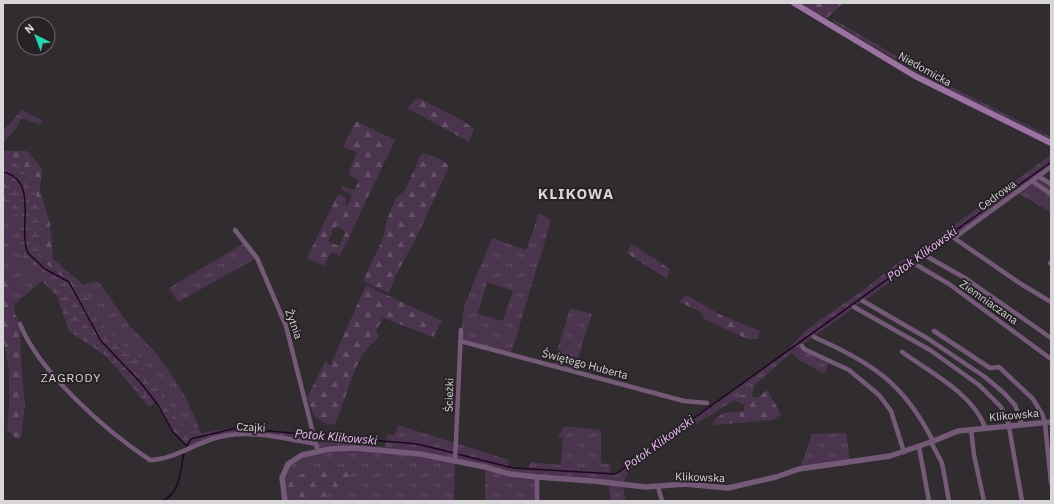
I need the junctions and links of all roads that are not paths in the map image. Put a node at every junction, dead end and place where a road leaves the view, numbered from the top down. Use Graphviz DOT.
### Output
graph roads {
  1 [pos="794,3"];
  2 [pos="1051,143"];
  3 [pos="1051,167"];
  4 [pos="1038,176"];
  5 [pos="1032,181"];
  6 [pos="1051,184"];
  7 [pos="1051,194"];
  8 [pos="235,230"];
  9 [pos="926,256"];
  10 [pos="915,264"];
  11 [pos="863,301"];
  12 [pos="1051,302"];
  13 [pos="854,307"];
  14 [pos="20,324"];
  15 [pos="461,330"];
  16 [pos="934,331"];
  17 [pos="814,337"];
  18 [pos="1051,338"];
  19 [pos="460,341"];
  20 [pos="802,346"];
  21 [pos="902,352"];
  22 [pos="1051,359"];
  23 [pos="707,403"];
  24 [pos="1048,422"];
  25 [pos="1022,425"];
  26 [pos="1008,426"];
  27 [pos="985,428"];
  28 [pos="971,429"];
  29 [pos="313,433"];
  30 [pos="1049,437"];
  31 [pos="932,442"];
  32 [pos="919,447"];
  33 [pos="318,452"];
  34 [pos="904,452"];
  35 [pos="455,456"];
  36 [pos="537,477"];
  37 [pos="1051,483"];
  38 [pos="658,487"];
  39 [pos="285,501"];
  40 [pos="537,501"];
  41 [pos="662,501"];
  42 [pos="929,501"];
  43 [pos="949,501"];
  44 [pos="984,501"];
  45 [pos="1022,501"];
  1 -- 2 [label="main road, Niedomicka"];
  3 -- 4 [label="street, Cedrowa"];
  4 -- 5 [label="street, Cedrowa"];
  4 -- 6 [label="street"];
  5 -- 7 [label="street"];
  5 -- 12 [label="street, Cedrowa"];
  8 -- 29 [label="street, Żytnia"];
  9 -- 18 [label="street, Ziemniaczana"];
  10 -- 22 [label="street, Ziemniaczana"];
  11 -- 25 [label="street"];
  13 -- 26 [label="street"];
  14 -- 33 [label="street, Czajki"];
  15 -- 19 [label="street, Ścieżki"];
  16 -- 24 [label="street"];
  17 -- 31 [label="street"];
  19 -- 23 [label="street, Świętego Huberta"];
  19 -- 35 [label="street, Ścieżki"];
  20 -- 34 [label="street"];
  21 -- 27 [label="street"];
  24 -- 25 [label="street, Klikowska"];
  24 -- 30 [label="street"];
  25 -- 26 [label="street, Klikowska"];
  26 -- 27 [label="street, Klikowska"];
  26 -- 45 [label="street"];
  27 -- 28 [label="street, Klikowska"];
  28 -- 31 [label="street, Klikowska"];
  28 -- 44 [label="street"];
  30 -- 37 [label="street"];
  31 -- 32 [label="street, Klikowska"];
  31 -- 43 [label="street"];
  32 -- 34 [label="street, Klikowska"];
  32 -- 42 [label="street"];
  33 -- 35 [label="street, Klikowska"];
  33 -- 39 [label="street, Klikowska"];
  34 -- 38 [label="street, Klikowska"];
  35 -- 36 [label="street, Klikowska"];
  36 -- 38 [label="street, Klikowska"];
  36 -- 40 [label="street"];
  38 -- 41 [label="street"];
}
